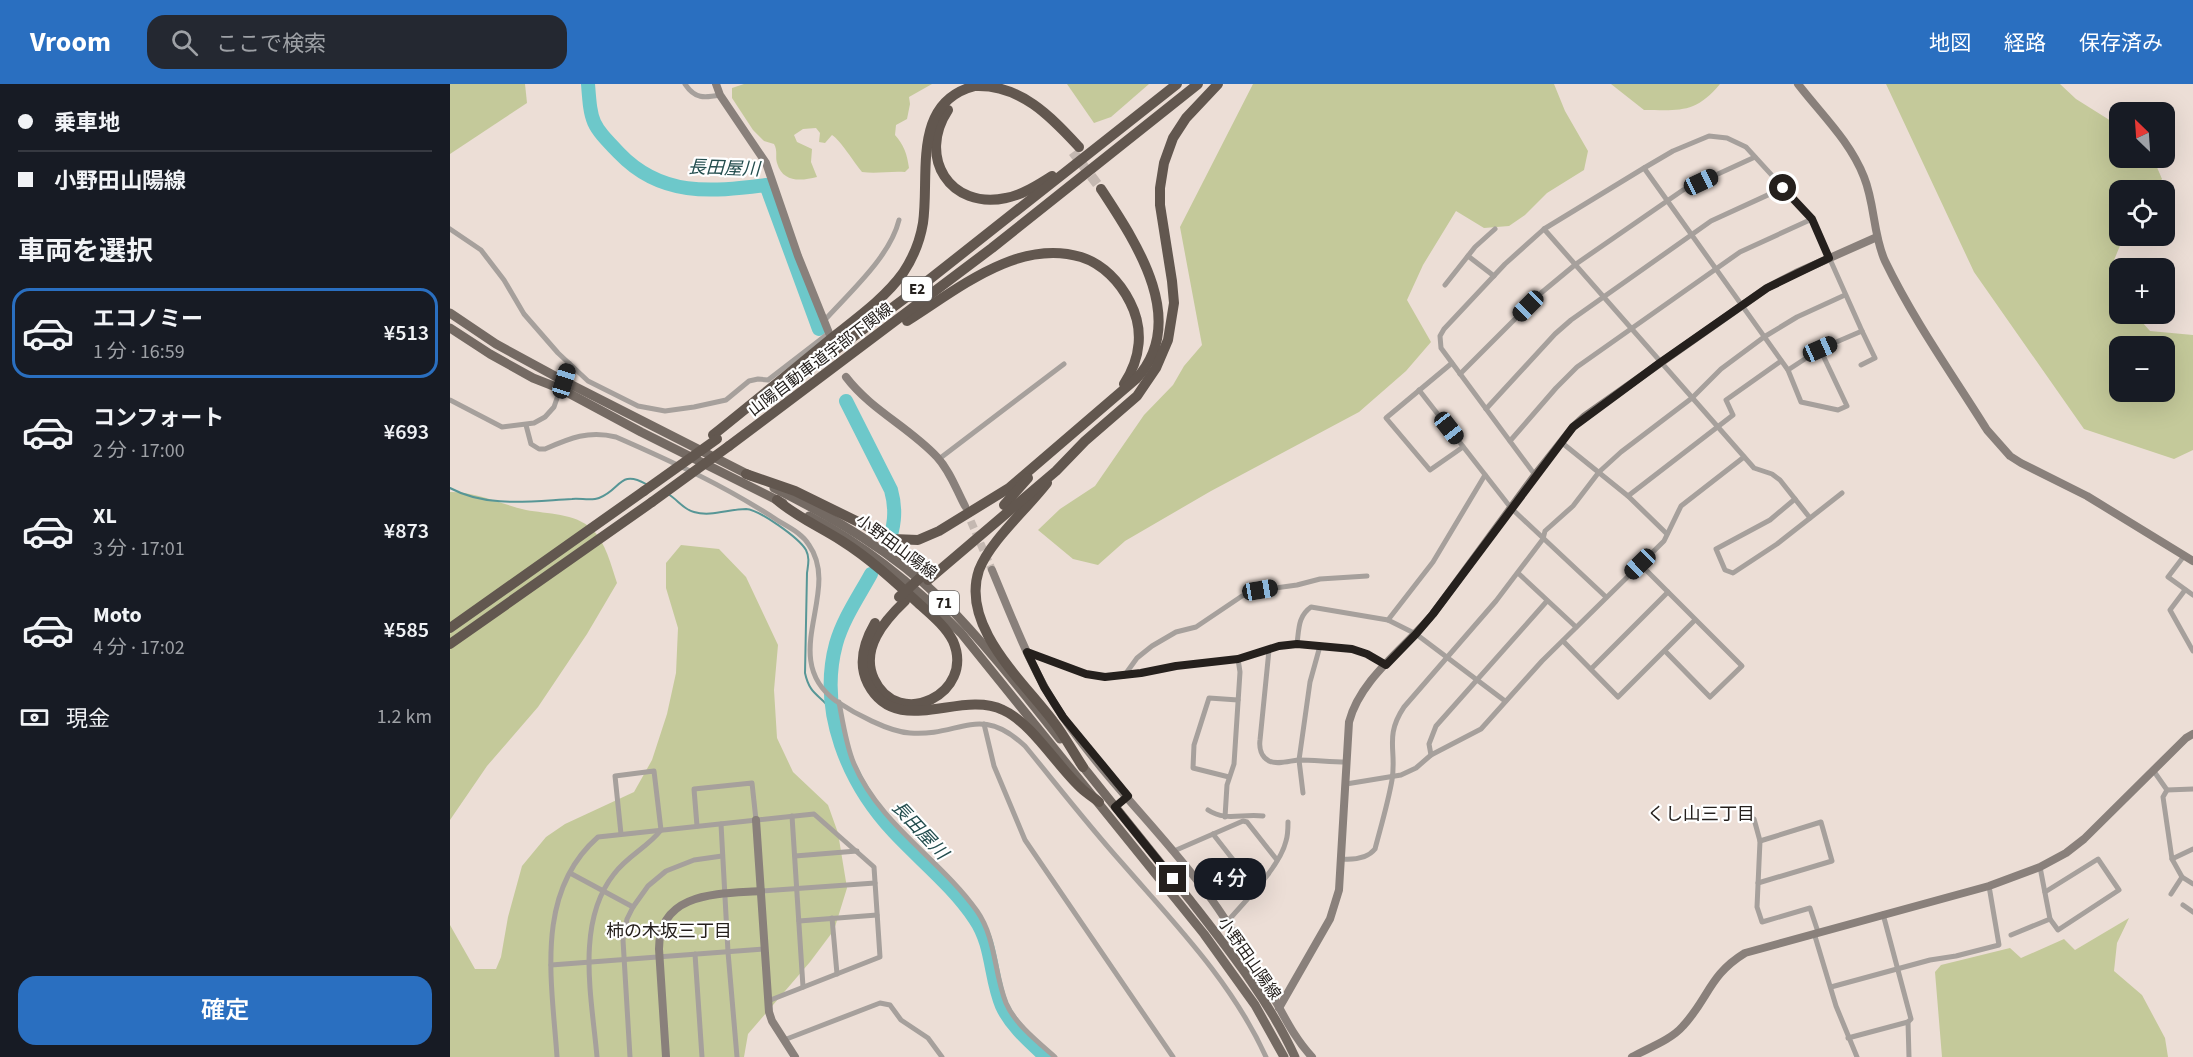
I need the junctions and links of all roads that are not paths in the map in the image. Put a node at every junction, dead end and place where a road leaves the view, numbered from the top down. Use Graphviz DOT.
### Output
graph roads {
  1 [pos="685,84"];
  2 [pos="716,84"];
  3 [pos="1177,84"];
  4 [pos="1197,84"];
  5 [pos="1218,84"];
  6 [pos="1798,84"];
  7 [pos="720,95"];
  8 [pos="1114,134"];
  9 [pos="1755,157"];
  10 [pos="1644,168"];
  11 [pos="1783,188"];
  12 [pos="1667,200"];
  13 [pos="1812,219"];
  14 [pos="899,220"];
  15 [pos="450,229"];
  16 [pos="1495,229"];
  17 [pos="1544,229"];
  18 [pos="1692,235"];
  19 [pos="1877,237"];
  20 [pos="1468,256"];
  21 [pos="1829,258"];
  22 [pos="1576,264"];
  23 [pos="1716,269"];
  24 [pos="1494,276"];
  25 [pos="1445,285"];
  26 [pos="1845,295"];
  27 [pos="1604,297"];
  28 [pos="1742,305"];
  29 [pos="450,313"];
  30 [pos="824,321"];
  31 [pos="450,328"];
  32 [pos="1631,328"];
  33 [pos="1862,331"];
  34 [pos="829,333"];
  35 [pos="1764,337"];
  36 [pos="1820,349"];
  37 [pos="853,354"];
  38 [pos="1781,361"];
  39 [pos="1661,362"];
  40 [pos="569,363"];
  41 [pos="1452,363"];
  42 [pos="1064,364"];
  43 [pos="1861,365"];
  44 [pos="1788,370"];
  45 [pos="1460,374"];
  46 [pos="846,377"];
  47 [pos="562,385"];
  48 [pos="1419,390"];
  49 [pos="1116,395"];
  50 [pos="1692,398"];
  51 [pos="450,400"];
  52 [pos="1486,409"];
  53 [pos="1111,418"];
  54 [pos="526,425"];
  55 [pos="1718,428"];
  56 [pos="715,437"];
  57 [pos="1510,441"];
  58 [pos="1561,442"];
  59 [pos="1463,447"];
  60 [pos="1049,453"];
  61 [pos="1744,457"];
  62 [pos="939,459"];
  63 [pos="1056,471"];
  64 [pos="1599,472"];
  65 [pos="746,474"];
  66 [pos="1485,475"];
  67 [pos="1535,475"];
  68 [pos="1842,493"];
  69 [pos="1628,496"];
  70 [pos="1795,499"];
  71 [pos="777,500"];
  72 [pos="964,506"];
  73 [pos="1511,508"];
  74 [pos="1810,518"];
  75 [pos="1667,534"];
  76 [pos="1543,539"];
  77 [pos="2184,556"];
  78 [pos="2193,561"];
  79 [pos="1640,564"];
  80 [pos="992,570"];
  81 [pos="1518,573"];
  82 [pos="1366,576"];
  83 [pos="925,578"];
  84 [pos="2185,590"];
  85 [pos="1668,592"];
  86 [pos="2193,595"];
  87 [pos="1606,597"];
  88 [pos="902,599"];
  89 [pos="1547,601"];
  90 [pos="1388,620"];
  91 [pos="1695,620"];
  92 [pos="1576,627"];
  93 [pos="450,628"];
  94 [pos="1416,634"];
  95 [pos="1563,641"];
  96 [pos="450,644"];
  97 [pos="1297,644"];
  98 [pos="1320,646"];
  99 [pos="1269,650"];
  100 [pos="1665,651"];
  101 [pos="2193,651"];
  102 [pos="1027,652"];
  103 [pos="1447,657"];
  104 [pos="1238,659"];
  105 [pos="1386,665"];
  106 [pos="1591,669"];
  107 [pos="1124,676"];
  108 [pos="1477,679"];
  109 [pos="1238,700"];
  110 [pos="1505,701"];
  111 [pos="838,702"];
  112 [pos="984,724"];
  113 [pos="2193,734"];
  114 [pos="1431,755"];
  115 [pos="1299,760"];
  116 [pos="1346,762"];
  117 [pos="1083,767"];
  118 [pos="2153,770"];
  119 [pos="1229,777"];
  120 [pos="1392,778"];
  121 [pos="1346,784"];
  122 [pos="2193,789"];
  123 [pos="2167,790"];
  124 [pos="1303,793"];
  125 [pos="1128,796"];
  126 [pos="1099,802"];
  127 [pos="1115,807"];
  128 [pos="1208,810"];
  129 [pos="792,816"];
  130 [pos="1263,816"];
  131 [pos="1225,817"];
  132 [pos="1754,819"];
  133 [pos="756,820"];
  134 [pos="1288,822"];
  135 [pos="721,824"];
  136 [pos="697,826"];
  137 [pos="661,830"];
  138 [pos="621,834"];
  139 [pos="1213,834"];
  140 [pos="1760,841"];
  141 [pos="2193,849"];
  142 [pos="857,851"];
  143 [pos="1174,851"];
  144 [pos="722,856"];
  145 [pos="795,856"];
  146 [pos="1341,859"];
  147 [pos="2172,859"];
  148 [pos="1276,861"];
  149 [pos="2040,867"];
  150 [pos="570,873"];
  151 [pos="2182,877"];
  152 [pos="875,883"];
  153 [pos="1758,883"];
  154 [pos="2193,884"];
  155 [pos="1989,886"];
  156 [pos="797,888"];
  157 [pos="1256,889"];
  158 [pos="603,891"];
  159 [pos="760,891"];
  160 [pos="2045,892"];
  161 [pos="725,893"];
  162 [pos="2171,894"];
  163 [pos="2183,905"];
  164 [pos="633,907"];
  165 [pos="2193,912"];
  166 [pos="877,915"];
  167 [pos="1883,915"];
  168 [pos="832,918"];
  169 [pos="2050,920"];
  170 [pos="799,921"];
  171 [pos="1227,922"];
  172 [pos="1816,933"];
  173 [pos="2011,934"];
  174 [pos="764,949"];
  175 [pos="728,952"];
  176 [pos="695,954"];
  177 [pos="659,957"];
  178 [pos="623,959"];
  179 [pos="589,962"];
  180 [pos="551,965"];
  181 [pos="1897,969"];
  182 [pos="837,974"];
  183 [pos="803,987"];
  184 [pos="1831,987"];
  185 [pos="768,1001"];
  186 [pos="1279,1008"];
  187 [pos="1908,1022"];
  188 [pos="1848,1038"];
  189 [pos="784,1040"];
  190 [pos="557,1057"];
  191 [pos="597,1057"];
  192 [pos="630,1057"];
  193 [pos="666,1057"];
  194 [pos="702,1057"];
  195 [pos="737,1057"];
  196 [pos="795,1057"];
  197 [pos="942,1057"];
  198 [pos="1054,1057"];
  199 [pos="1173,1057"];
  200 [pos="1266,1057"];
  201 [pos="1284,1057"];
  202 [pos="1294,1057"];
  203 [pos="1311,1057"];
  204 [pos="1632,1057"];
  205 [pos="1857,1057"];
  206 [pos="1909,1057"];
  1 -- 7 [label="street"];
  2 -- 7 [label="street"];
  3 -- 8 [label="highway, 山陽自動車道宇部下関線 / E2"];
  4 -- 37 [label="highway, 山陽自動車道宇部下関線 / E2"];
  5 -- 53 [label="highway"];
  6 -- 19 [label="street"];
  7 -- 30 [label="street"];
  8 -- 56 [label="highway, 山陽自動車道宇部下関線 / E2"];
  8 -- 56 [label="highway"];
  9 -- 10 [label="street"];
  9 -- 11 [label="street"];
  9 -- 12 [label="street"];
  10 -- 12 [label="street"];
  10 -- 17 [label="street"];
  11 -- 13 [label="street"];
  11 -- 18 [label="street"];
  12 -- 18 [label="street"];
  12 -- 22 [label="street"];
  13 -- 21 [label="street"];
  13 -- 23 [label="street"];
  14 -- 30 [label="street"];
  15 -- 40 [label="street"];
  16 -- 20 [label="street"];
  17 -- 22 [label="street"];
  17 -- 24 [label="street"];
  18 -- 23 [label="street"];
  18 -- 27 [label="street"];
  19 -- 21 [label="street"];
  19 -- 77 [label="street"];
  20 -- 24 [label="street"];
  20 -- 25 [label="street"];
  21 -- 26 [label="street"];
  21 -- 28 [label="street"];
  22 -- 27 [label="street"];
  22 -- 45 [label="street"];
  23 -- 28 [label="street"];
  23 -- 32 [label="street"];
  24 -- 41 [label="street"];
  26 -- 33 [label="street"];
  26 -- 35 [label="street"];
  27 -- 32 [label="street"];
  27 -- 52 [label="street"];
  28 -- 35 [label="street"];
  28 -- 39 [label="street"];
  29 -- 47 [label="main road, 小野田山陽線 / 71"];
  30 -- 34 [label="street"];
  31 -- 47 [label="main road, 小野田山陽線 / 71"];
  32 -- 39 [label="street"];
  32 -- 57 [label="street"];
  33 -- 36 [label="street"];
  33 -- 43 [label="street"];
  34 -- 40 [label="street"];
  35 -- 38 [label="street"];
  35 -- 50 [label="street"];
  36 -- 44 [label="street"];
  36 -- 44 [label="street"];
  37 -- 49 [label="highway"];
  37 -- 96 [label="highway, 山陽自動車道宇部下関線 / E2, bridge"];
  38 -- 44 [label="street"];
  38 -- 55 [label="street"];
  39 -- 50 [label="street"];
  39 -- 58 [label="street"];
  40 -- 47 [label="street"];
  41 -- 45 [label="street"];
  41 -- 48 [label="street"];
  42 -- 62 [label="street"];
  45 -- 52 [label="street"];
  46 -- 62 [label="street"];
  47 -- 54 [label="street"];
  47 -- 65 [label="main road, 小野田山陽線 / 71"];
  47 -- 71 [label="main road, 小野田山陽線 / 71"];
  48 -- 59 [label="street"];
  48 -- 59 [label="street"];
  49 -- 53 [label="highway"];
  49 -- 60 [label="highway"];
  50 -- 55 [label="street"];
  50 -- 64 [label="street"];
  51 -- 54 [label="street"];
  52 -- 57 [label="street"];
  53 -- 63 [label="highway"];
  54 -- 111 [label="street"];
  55 -- 61 [label="street"];
  55 -- 69 [label="street"];
  56 -- 93 [label="highway, bridge"];
  57 -- 67 [label="street"];
  58 -- 64 [label="street"];
  58 -- 67 [label="street"];
  59 -- 66 [label="street"];
  60 -- 65 [label="highway"];
  60 -- 83 [label="highway"];
  61 -- 70 [label="street"];
  61 -- 75 [label="street"];
  62 -- 72 [label="street"];
  63 -- 83 [label="highway"];
  63 -- 117 [label="highway"];
  64 -- 69 [label="street"];
  64 -- 76 [label="street"];
  65 -- 117 [label="main road, 小野田山陽線 / 71"];
  66 -- 73 [label="street"];
  66 -- 90 [label="street"];
  67 -- 73 [label="street"];
  68 -- 74 [label="street"];
  69 -- 75 [label="street"];
  70 -- 74 [label="street"];
  70 -- 74 [label="street"];
  71 -- 88 [label="highway"];
  71 -- 126 [label="main road, 小野田山陽線 / 71"];
  73 -- 76 [label="street"];
  73 -- 94 [label="street"];
  75 -- 79 [label="street"];
  76 -- 81 [label="street"];
  76 -- 87 [label="street"];
  77 -- 78 [label="street"];
  77 -- 84 [label="street"];
  79 -- 85 [label="street"];
  79 -- 87 [label="street"];
  80 -- 102 [label="street"];
  81 -- 89 [label="street"];
  81 -- 103 [label="street"];
  82 -- 107 [label="street"];
  83 -- 88 [label="highway, bridge"];
  84 -- 86 [label="street"];
  84 -- 101 [label="street"];
  85 -- 91 [label="street"];
  85 -- 106 [label="street"];
  87 -- 92 [label="street"];
  88 -- 126 [label="highway"];
  89 -- 92 [label="street"];
  89 -- 108 [label="street"];
  90 -- 94 [label="street"];
  90 -- 97 [label="street"];
  91 -- 100 [label="street"];
  91 -- 100 [label="street"];
  92 -- 95 [label="street"];
  94 -- 103 [label="street"];
  94 -- 105 [label="street"];
  95 -- 106 [label="street"];
  95 -- 110 [label="street"];
  97 -- 98 [label="street"];
  97 -- 99 [label="street"];
  98 -- 105 [label="street"];
  98 -- 115 [label="street"];
  99 -- 104 [label="street"];
  99 -- 115 [label="street"];
  100 -- 106 [label="street"];
  102 -- 107 [label="street"];
  102 -- 125 [label="street"];
  103 -- 108 [label="street"];
  103 -- 120 [label="street"];
  104 -- 107 [label="street"];
  104 -- 109 [label="street"];
  105 -- 116 [label="street"];
  108 -- 110 [label="street"];
  108 -- 114 [label="street"];
  109 -- 119 [label="street"];
  109 -- 119 [label="street"];
  110 -- 114 [label="street"];
  111 -- 112 [label="street"];
  111 -- 198 [label="street"];
  112 -- 199 [label="street"];
  112 -- 200 [label="street"];
  113 -- 118 [label="street"];
  114 -- 120 [label="street"];
  115 -- 116 [label="street"];
  115 -- 124 [label="street"];
  116 -- 121 [label="street"];
  117 -- 127 [label="main road, 小野田山陽線 / 71"];
  118 -- 123 [label="street"];
  118 -- 149 [label="street"];
  119 -- 131 [label="street"];
  120 -- 121 [label="street"];
  120 -- 146 [label="street"];
  121 -- 146 [label="street"];
  122 -- 123 [label="street"];
  123 -- 147 [label="street"];
  125 -- 127 [label="street"];
  125 -- 143 [label="street"];
  126 -- 201 [label="main road, 小野田山陽線 / 71"];
  127 -- 202 [label="main road, 小野田山陽線 / 71"];
  128 -- 131 [label="street"];
  129 -- 133 [label="street"];
  129 -- 142 [label="street"];
  129 -- 145 [label="street"];
  130 -- 131 [label="street"];
  132 -- 140 [label="street"];
  133 -- 135 [label="street"];
  133 -- 136 [label="street"];
  133 -- 159 [label="street"];
  134 -- 148 [label="street"];
  135 -- 136 [label="street"];
  135 -- 144 [label="street"];
  136 -- 137 [label="street"];
  137 -- 138 [label="street"];
  137 -- 138 [label="street"];
  137 -- 158 [label="street"];
  138 -- 150 [label="street"];
  139 -- 143 [label="street"];
  139 -- 148 [label="street"];
  139 -- 157 [label="street"];
  140 -- 153 [label="street"];
  140 -- 153 [label="street"];
  141 -- 147 [label="street"];
  142 -- 145 [label="street"];
  142 -- 152 [label="street"];
  143 -- 171 [label="street"];
  144 -- 161 [label="street"];
  144 -- 164 [label="street"];
  145 -- 156 [label="street"];
  146 -- 186 [label="street"];
  147 -- 151 [label="street"];
  148 -- 157 [label="street"];
  149 -- 155 [label="street"];
  149 -- 160 [label="street"];
  150 -- 158 [label="street"];
  150 -- 180 [label="street"];
  151 -- 154 [label="street"];
  151 -- 162 [label="street"];
  152 -- 156 [label="street"];
  152 -- 166 [label="street"];
  153 -- 172 [label="street"];
  155 -- 167 [label="street"];
  155 -- 181 [label="street"];
  156 -- 159 [label="street"];
  156 -- 170 [label="street"];
  157 -- 171 [label="street"];
  158 -- 164 [label="street"];
  158 -- 179 [label="street"];
  159 -- 161 [label="street"];
  159 -- 174 [label="street"];
  160 -- 169 [label="street"];
  160 -- 169 [label="street"];
  161 -- 175 [label="street"];
  161 -- 177 [label="street"];
  163 -- 165 [label="street"];
  164 -- 178 [label="street"];
  166 -- 168 [label="street"];
  166 -- 182 [label="street"];
  167 -- 172 [label="street"];
  167 -- 181 [label="street"];
  168 -- 170 [label="street"];
  168 -- 182 [label="street"];
  169 -- 173 [label="street"];
  170 -- 183 [label="street"];
  171 -- 186 [label="street"];
  172 -- 184 [label="street"];
  172 -- 204 [label="street"];
  174 -- 175 [label="street"];
  174 -- 185 [label="street"];
  175 -- 176 [label="street"];
  175 -- 195 [label="street"];
  176 -- 177 [label="street"];
  176 -- 194 [label="street"];
  177 -- 178 [label="street"];
  177 -- 193 [label="street"];
  178 -- 179 [label="street"];
  178 -- 192 [label="street"];
  179 -- 180 [label="street"];
  179 -- 191 [label="street"];
  180 -- 190 [label="street"];
  181 -- 184 [label="street"];
  181 -- 187 [label="street"];
  182 -- 183 [label="street"];
  183 -- 185 [label="street"];
  184 -- 188 [label="street"];
  185 -- 189 [label="street"];
  186 -- 203 [label="street"];
  187 -- 188 [label="street"];
  187 -- 206 [label="street"];
  188 -- 205 [label="street"];
  189 -- 196 [label="street"];
  189 -- 197 [label="street"];
}
